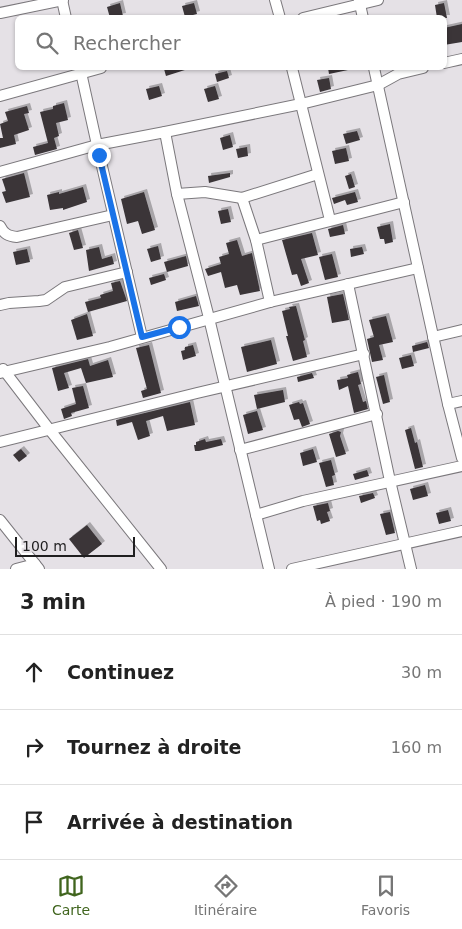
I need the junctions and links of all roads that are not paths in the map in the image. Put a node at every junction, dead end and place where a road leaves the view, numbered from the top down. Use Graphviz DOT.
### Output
graph roads {
  1 [pos="62,0"];
  2 [pos="275,0"];
  3 [pos="378,0"];
  4 [pos="359,2"];
  5 [pos="0,12"];
  6 [pos="65,15"];
  7 [pos="279,15"];
  8 [pos="314,15"];
  9 [pos="362,15"];
  10 [pos="462,59"];
  11 [pos="447,62"];
  12 [pos="81,70"];
  13 [pos="292,70"];
  14 [pos="374,70"];
  15 [pos="415,70"];
  16 [pos="378,85"];
  17 [pos="0,96"];
  18 [pos="301,104"];
  19 [pos="165,132"];
  20 [pos="97,146"];
  21 [pos="0,172"];
  22 [pos="318,174"];
  23 [pos="177,194"];
  24 [pos="242,198"];
  25 [pos="404,202"];
  26 [pos="113,215"];
  27 [pos="330,220"];
  28 [pos="0,226"];
  29 [pos="256,240"];
  30 [pos="418,268"];
  31 [pos="127,272"];
  32 [pos="348,284"];
  33 [pos="270,302"];
  34 [pos="0,305"];
  35 [pos="209,319"];
  36 [pos="462,330"];
  37 [pos="142,337"];
  38 [pos="433,337"];
  39 [pos="364,354"];
  40 [pos="2,371"];
  41 [pos="226,387"];
  42 [pos="462,401"];
  43 [pos="448,404"];
  44 [pos="377,414"];
  45 [pos="49,429"];
  46 [pos="0,442"];
  47 [pos="240,450"];
  48 [pos="462,458"];
  49 [pos="462,466"];
  50 [pos="390,481"];
  51 [pos="256,515"];
  52 [pos="0,520"];
  53 [pos="462,531"];
  54 [pos="405,544"];
  55 [pos="37,566"];
  56 [pos="16,569"];
  57 [pos="161,569"];
  58 [pos="269,569"];
  59 [pos="292,569"];
  60 [pos="411,569"];
  1 -- 5 [label="street"];
  1 -- 6 [label="street"];
  2 -- 7 [label="street"];
  3 -- 4 [label="street"];
  4 -- 8 [label="street"];
  4 -- 9 [label="street"];
  10 -- 11 [label="street"];
  12 -- 17 [label="street"];
  12 -- 20 [label="street"];
  13 -- 18 [label="street"];
  14 -- 16 [label="street"];
  15 -- 16 [label="street"];
  16 -- 18 [label="street"];
  16 -- 25 [label="street"];
  18 -- 19 [label="street"];
  18 -- 22 [label="street"];
  19 -- 20 [label="street"];
  19 -- 23 [label="street"];
  20 -- 21 [label="street"];
  20 -- 26 [label="street"];
  22 -- 24 [label="street"];
  22 -- 27 [label="street"];
  23 -- 24 [label="street"];
  23 -- 35 [label="street"];
  24 -- 29 [label="street"];
  25 -- 27 [label="street"];
  25 -- 30 [label="street"];
  26 -- 28 [label="street"];
  26 -- 31 [label="street"];
  27 -- 29 [label="street"];
  29 -- 33 [label="street"];
  30 -- 32 [label="street"];
  30 -- 38 [label="street"];
  31 -- 34 [label="street"];
  31 -- 37 [label="street"];
  32 -- 33 [label="street"];
  32 -- 39 [label="street"];
  33 -- 35 [label="street"];
  35 -- 37 [label="street"];
  35 -- 41 [label="street"];
  36 -- 38 [label="street"];
  37 -- 40 [label="street"];
  38 -- 43 [label="street"];
  39 -- 41 [label="street"];
  39 -- 44 [label="street"];
  40 -- 45 [label="street"];
  41 -- 45 [label="street"];
  41 -- 47 [label="street"];
  42 -- 43 [label="street"];
  43 -- 48 [label="street"];
  44 -- 47 [label="street"];
  44 -- 50 [label="street"];
  45 -- 46 [label="street"];
  45 -- 57 [label="street"];
  47 -- 51 [label="street"];
  49 -- 50 [label="street"];
  50 -- 51 [label="street"];
  50 -- 54 [label="street"];
  51 -- 58 [label="street"];
  52 -- 55 [label="street"];
  53 -- 54 [label="street"];
  54 -- 59 [label="street"];
  54 -- 60 [label="street"];
  55 -- 56 [label="street"];
}
